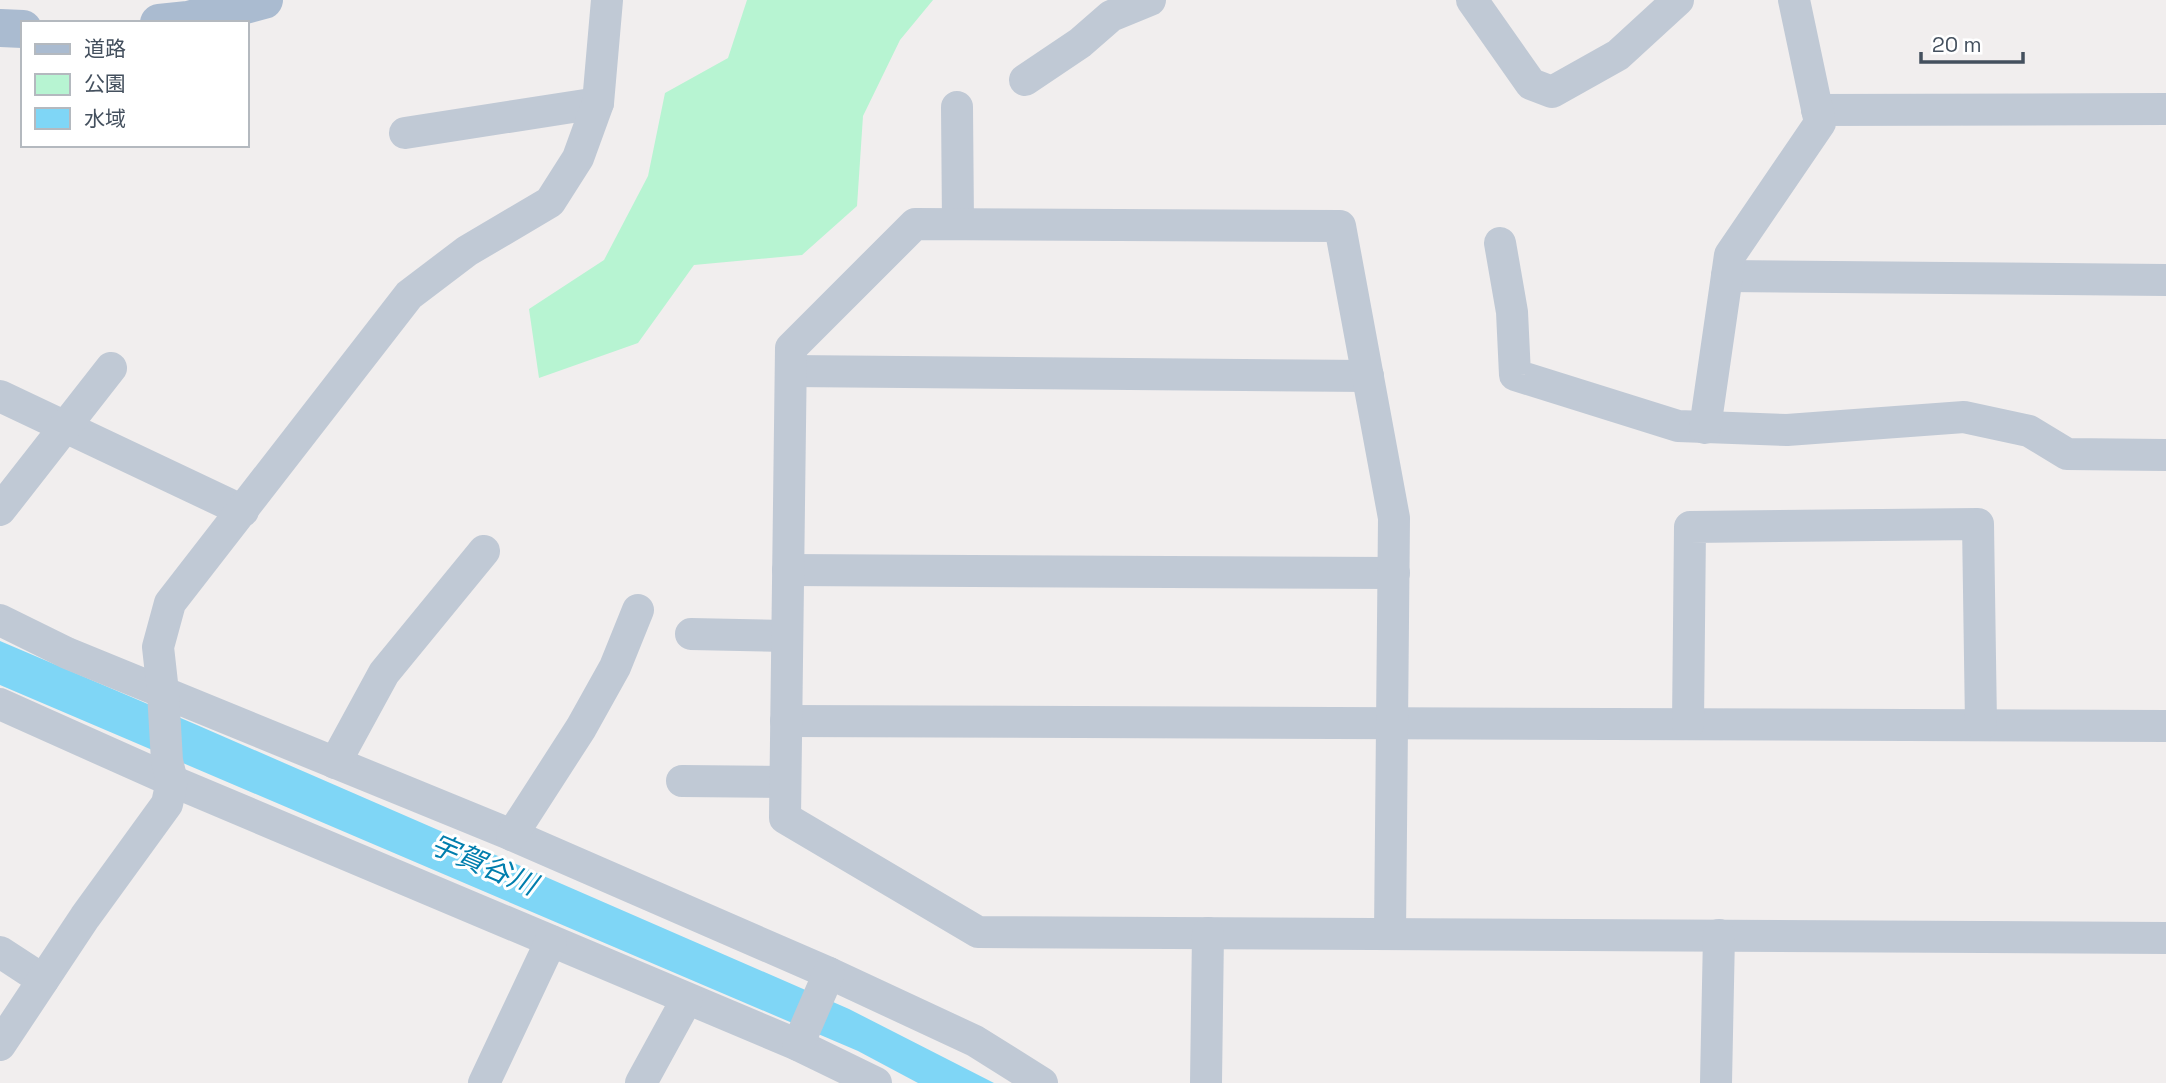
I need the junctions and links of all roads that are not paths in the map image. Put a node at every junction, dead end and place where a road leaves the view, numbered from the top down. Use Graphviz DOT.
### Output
graph roads {
  1 [pos="264,0"];
  2 [pos="607,0"];
  3 [pos="1150,0"];
  4 [pos="1472,0"];
  5 [pos="1678,0"];
  6 [pos="1794,0"];
  7 [pos="1105,8"];
  8 [pos="178,21"];
  9 [pos="0,28"];
  10 [pos="21,29"];
  11 [pos="1025,80"];
  12 [pos="598,103"];
  13 [pos="957,107"];
  14 [pos="2166,109"];
  15 [pos="1817,110"];
  16 [pos="405,133"];
  17 [pos="958,224"];
  18 [pos="1500,243"];
  19 [pos="1727,276"];
  20 [pos="2166,279"];
  21 [pos="111,368"];
  22 [pos="791,371"];
  23 [pos="1368,376"];
  24 [pos="0,396"];
  25 [pos="65,427"];
  26 [pos="1705,428"];
  27 [pos="2166,455"];
  28 [pos="0,510"];
  29 [pos="243,511"];
  30 [pos="484,551"];
  31 [pos="788,570"];
  32 [pos="1394,573"];
  33 [pos="638,610"];
  34 [pos="0,620"];
  35 [pos="691,634"];
  36 [pos="788,636"];
  37 [pos="163,696"];
  38 [pos="0,704"];
  39 [pos="786,721"];
  40 [pos="1392,723"];
  41 [pos="1688,724"];
  42 [pos="1981,725"];
  43 [pos="2166,726"];
  44 [pos="335,763"];
  45 [pos="169,771"];
  46 [pos="682,781"];
  47 [pos="785,782"];
  48 [pos="512,835"];
  49 [pos="1208,933"];
  50 [pos="1390,934"];
  51 [pos="1719,936"];
  52 [pos="2166,938"];
  53 [pos="551,941"];
  54 [pos="0,952"];
  55 [pos="827,978"];
  56 [pos="43,980"];
  57 [pos="687,999"];
  58 [pos="801,1039"];
  59 [pos="0,1045"];
  60 [pos="484,1083"];
  61 [pos="641,1083"];
  62 [pos="876,1083"];
  63 [pos="1042,1083"];
  64 [pos="1206,1083"];
  65 [pos="1716,1083"];
  1 -- 8 [label="main road"];
  2 -- 12 [label="street"];
  3 -- 7 [label="street"];
  4 -- 5 [label="street"];
  6 -- 15 [label="street"];
  7 -- 11 [label="street"];
  9 -- 10 [label="main road"];
  12 -- 16 [label="street"];
  12 -- 29 [label="street"];
  13 -- 17 [label="street"];
  14 -- 15 [label="street"];
  15 -- 19 [label="street"];
  17 -- 22 [label="street"];
  17 -- 23 [label="street"];
  18 -- 26 [label="street"];
  19 -- 20 [label="street"];
  19 -- 26 [label="street"];
  21 -- 25 [label="street"];
  22 -- 23 [label="street"];
  22 -- 31 [label="street"];
  23 -- 32 [label="street"];
  24 -- 25 [label="street"];
  25 -- 28 [label="street"];
  25 -- 29 [label="street"];
  26 -- 27 [label="street"];
  29 -- 37 [label="street"];
  30 -- 44 [label="street"];
  31 -- 32 [label="street"];
  31 -- 36 [label="street"];
  32 -- 40 [label="street"];
  33 -- 48 [label="street"];
  34 -- 37 [label="street"];
  35 -- 36 [label="street"];
  36 -- 39 [label="street"];
  37 -- 44 [label="street"];
  37 -- 45 [label="street"];
  38 -- 45 [label="street"];
  39 -- 40 [label="street"];
  39 -- 47 [label="street"];
  40 -- 41 [label="street"];
  40 -- 50 [label="street"];
  41 -- 42 [label="street"];
  41 -- 42 [label="street"];
  42 -- 43 [label="street"];
  44 -- 48 [label="street"];
  45 -- 53 [label="street"];
  45 -- 56 [label="street"];
  46 -- 47 [label="street"];
  47 -- 49 [label="street"];
  48 -- 55 [label="street"];
  49 -- 50 [label="street"];
  49 -- 64 [label="street"];
  50 -- 51 [label="street"];
  51 -- 52 [label="street"];
  51 -- 65 [label="street"];
  53 -- 57 [label="street"];
  53 -- 60 [label="street"];
  54 -- 56 [label="street"];
  55 -- 58 [label="street"];
  55 -- 63 [label="street"];
  56 -- 59 [label="street"];
  57 -- 58 [label="street"];
  57 -- 61 [label="street"];
  58 -- 62 [label="street"];
}
